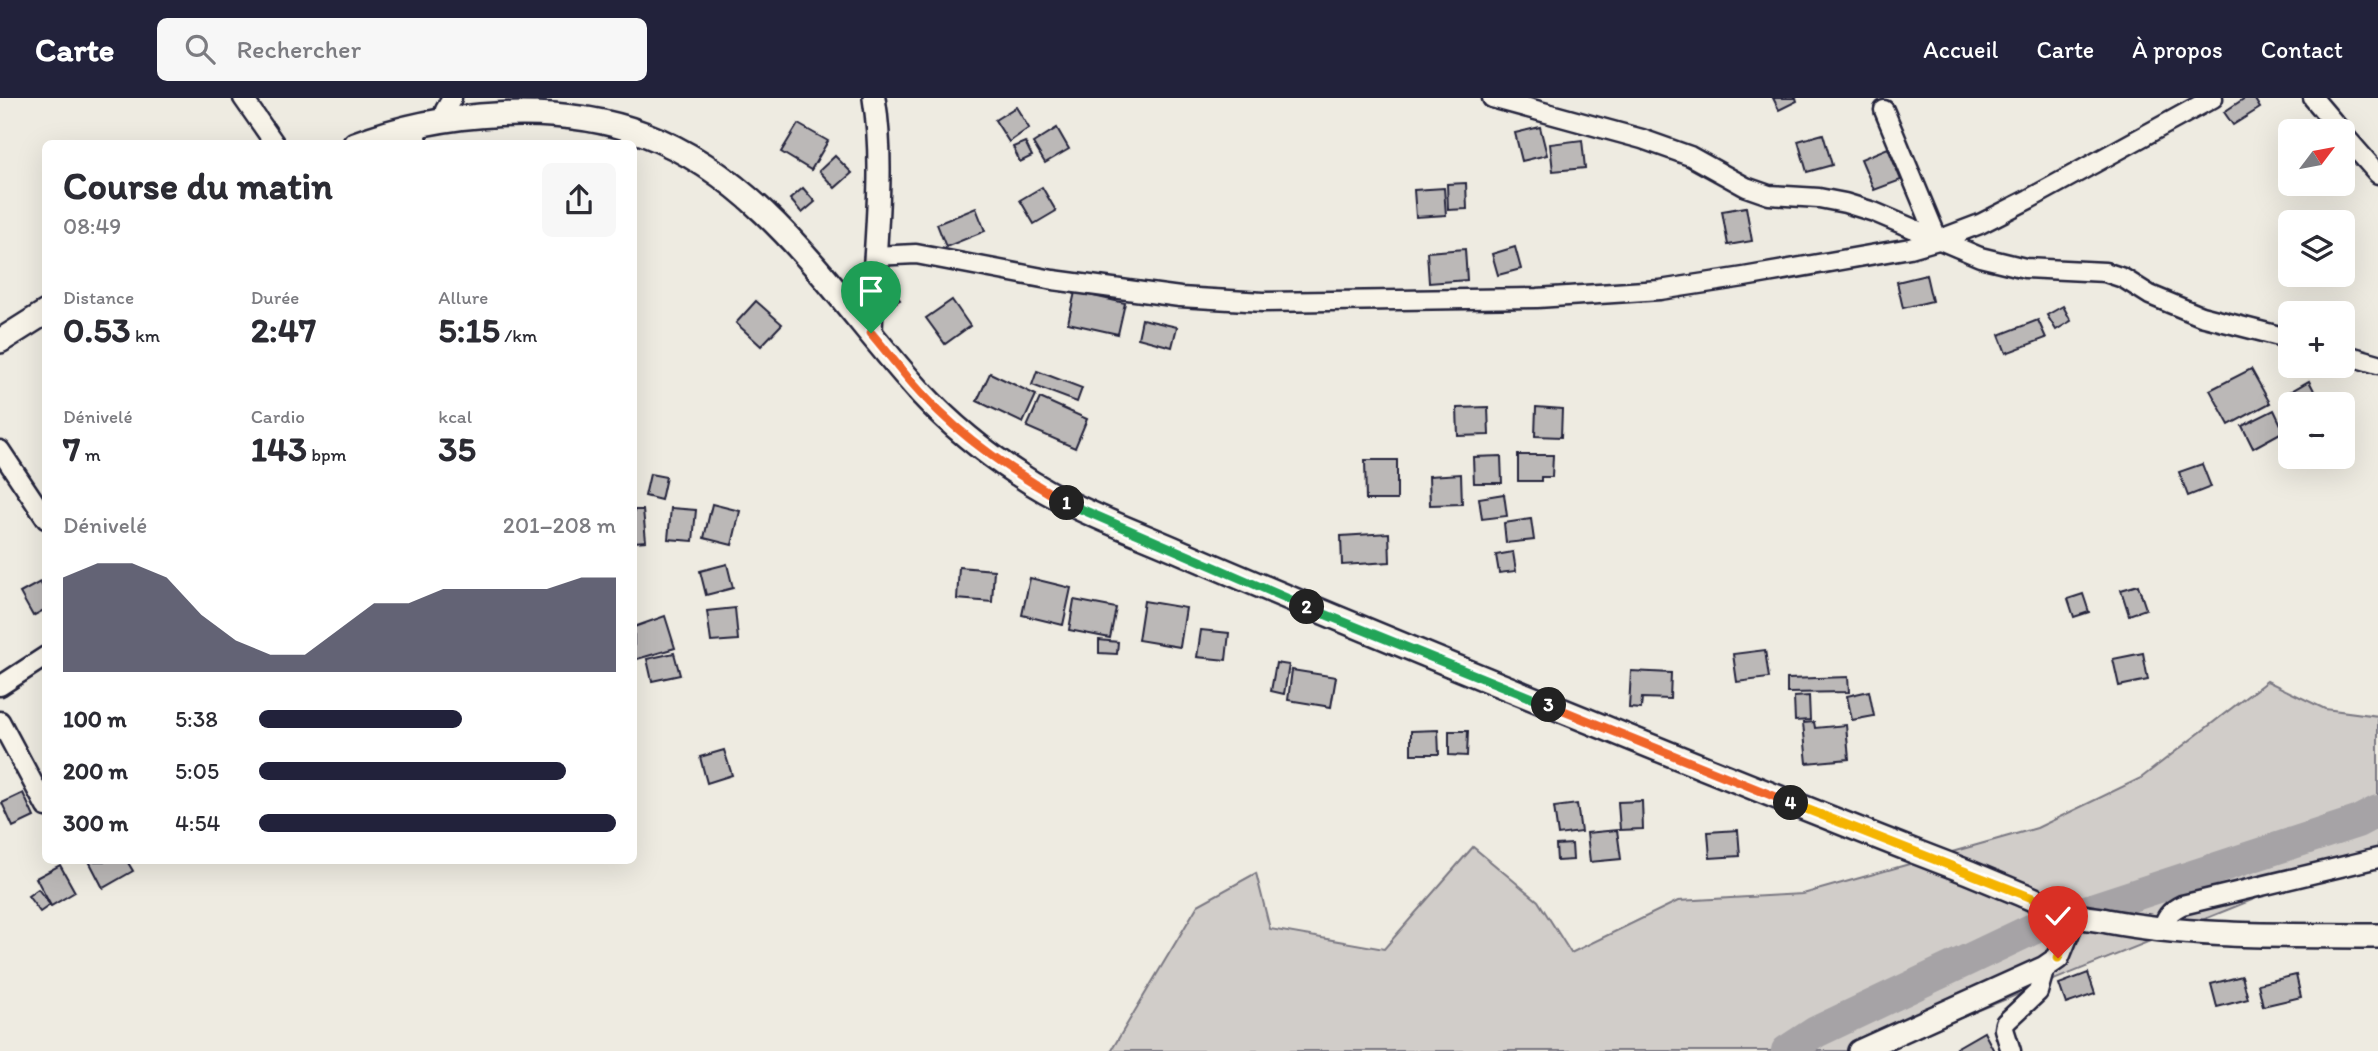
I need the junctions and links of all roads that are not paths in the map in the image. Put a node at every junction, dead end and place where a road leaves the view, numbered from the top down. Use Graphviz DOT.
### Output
graph roads {
  1 [pos="243,98"];
  2 [pos="874,98"];
  3 [pos="1492,98"];
  4 [pos="2213,98"];
  5 [pos="2313,98"];
  6 [pos="450,109"];
  7 [pos="1884,110"];
  8 [pos="2331,119"];
  9 [pos="416,135"];
  10 [pos="272,140"];
  11 [pos="382,140"];
  12 [pos="2356,148"];
  13 [pos="2378,174"];
  14 [pos="1938,240"];
  15 [pos="874,256"];
  16 [pos="42,315"];
  17 [pos="871,333"];
  18 [pos="2278,336"];
  19 [pos="0,341"];
  20 [pos="2355,357"];
  21 [pos="2378,364"];
  22 [pos="0,450"];
  23 [pos="42,513"];
  24 [pos="42,659"];
  25 [pos="0,685"];
  26 [pos="0,721"];
  27 [pos="42,800"];
  28 [pos="2378,858"];
  29 [pos="2075,916"];
  30 [pos="2161,931"];
  31 [pos="2378,936"];
  32 [pos="2045,967"];
  33 [pos="1859,1051"];
  34 [pos="2011,1051"];
  1 -- 10 [label="street"];
  2 -- 15 [label="street"];
  3 -- 14 [label="street"];
  4 -- 14 [label="street"];
  5 -- 8 [label="street"];
  6 -- 9 [label="main road"];
  6 -- 17 [label="main road"];
  7 -- 14 [label="street"];
  9 -- 11 [label="main road"];
  12 -- 13 [label="street"];
  14 -- 15 [label="street"];
  14 -- 18 [label="street"];
  15 -- 17 [label="street"];
  16 -- 19 [label="main road"];
  17 -- 29 [label="main road"];
  20 -- 21 [label="street"];
  22 -- 23 [label="street"];
  24 -- 25 [label="street"];
  26 -- 27 [label="street"];
  28 -- 30 [label="street"];
  29 -- 30 [label="main road"];
  29 -- 32 [label="street"];
  30 -- 31 [label="main road"];
  32 -- 33 [label="street"];
  32 -- 34 [label="street"];
}
